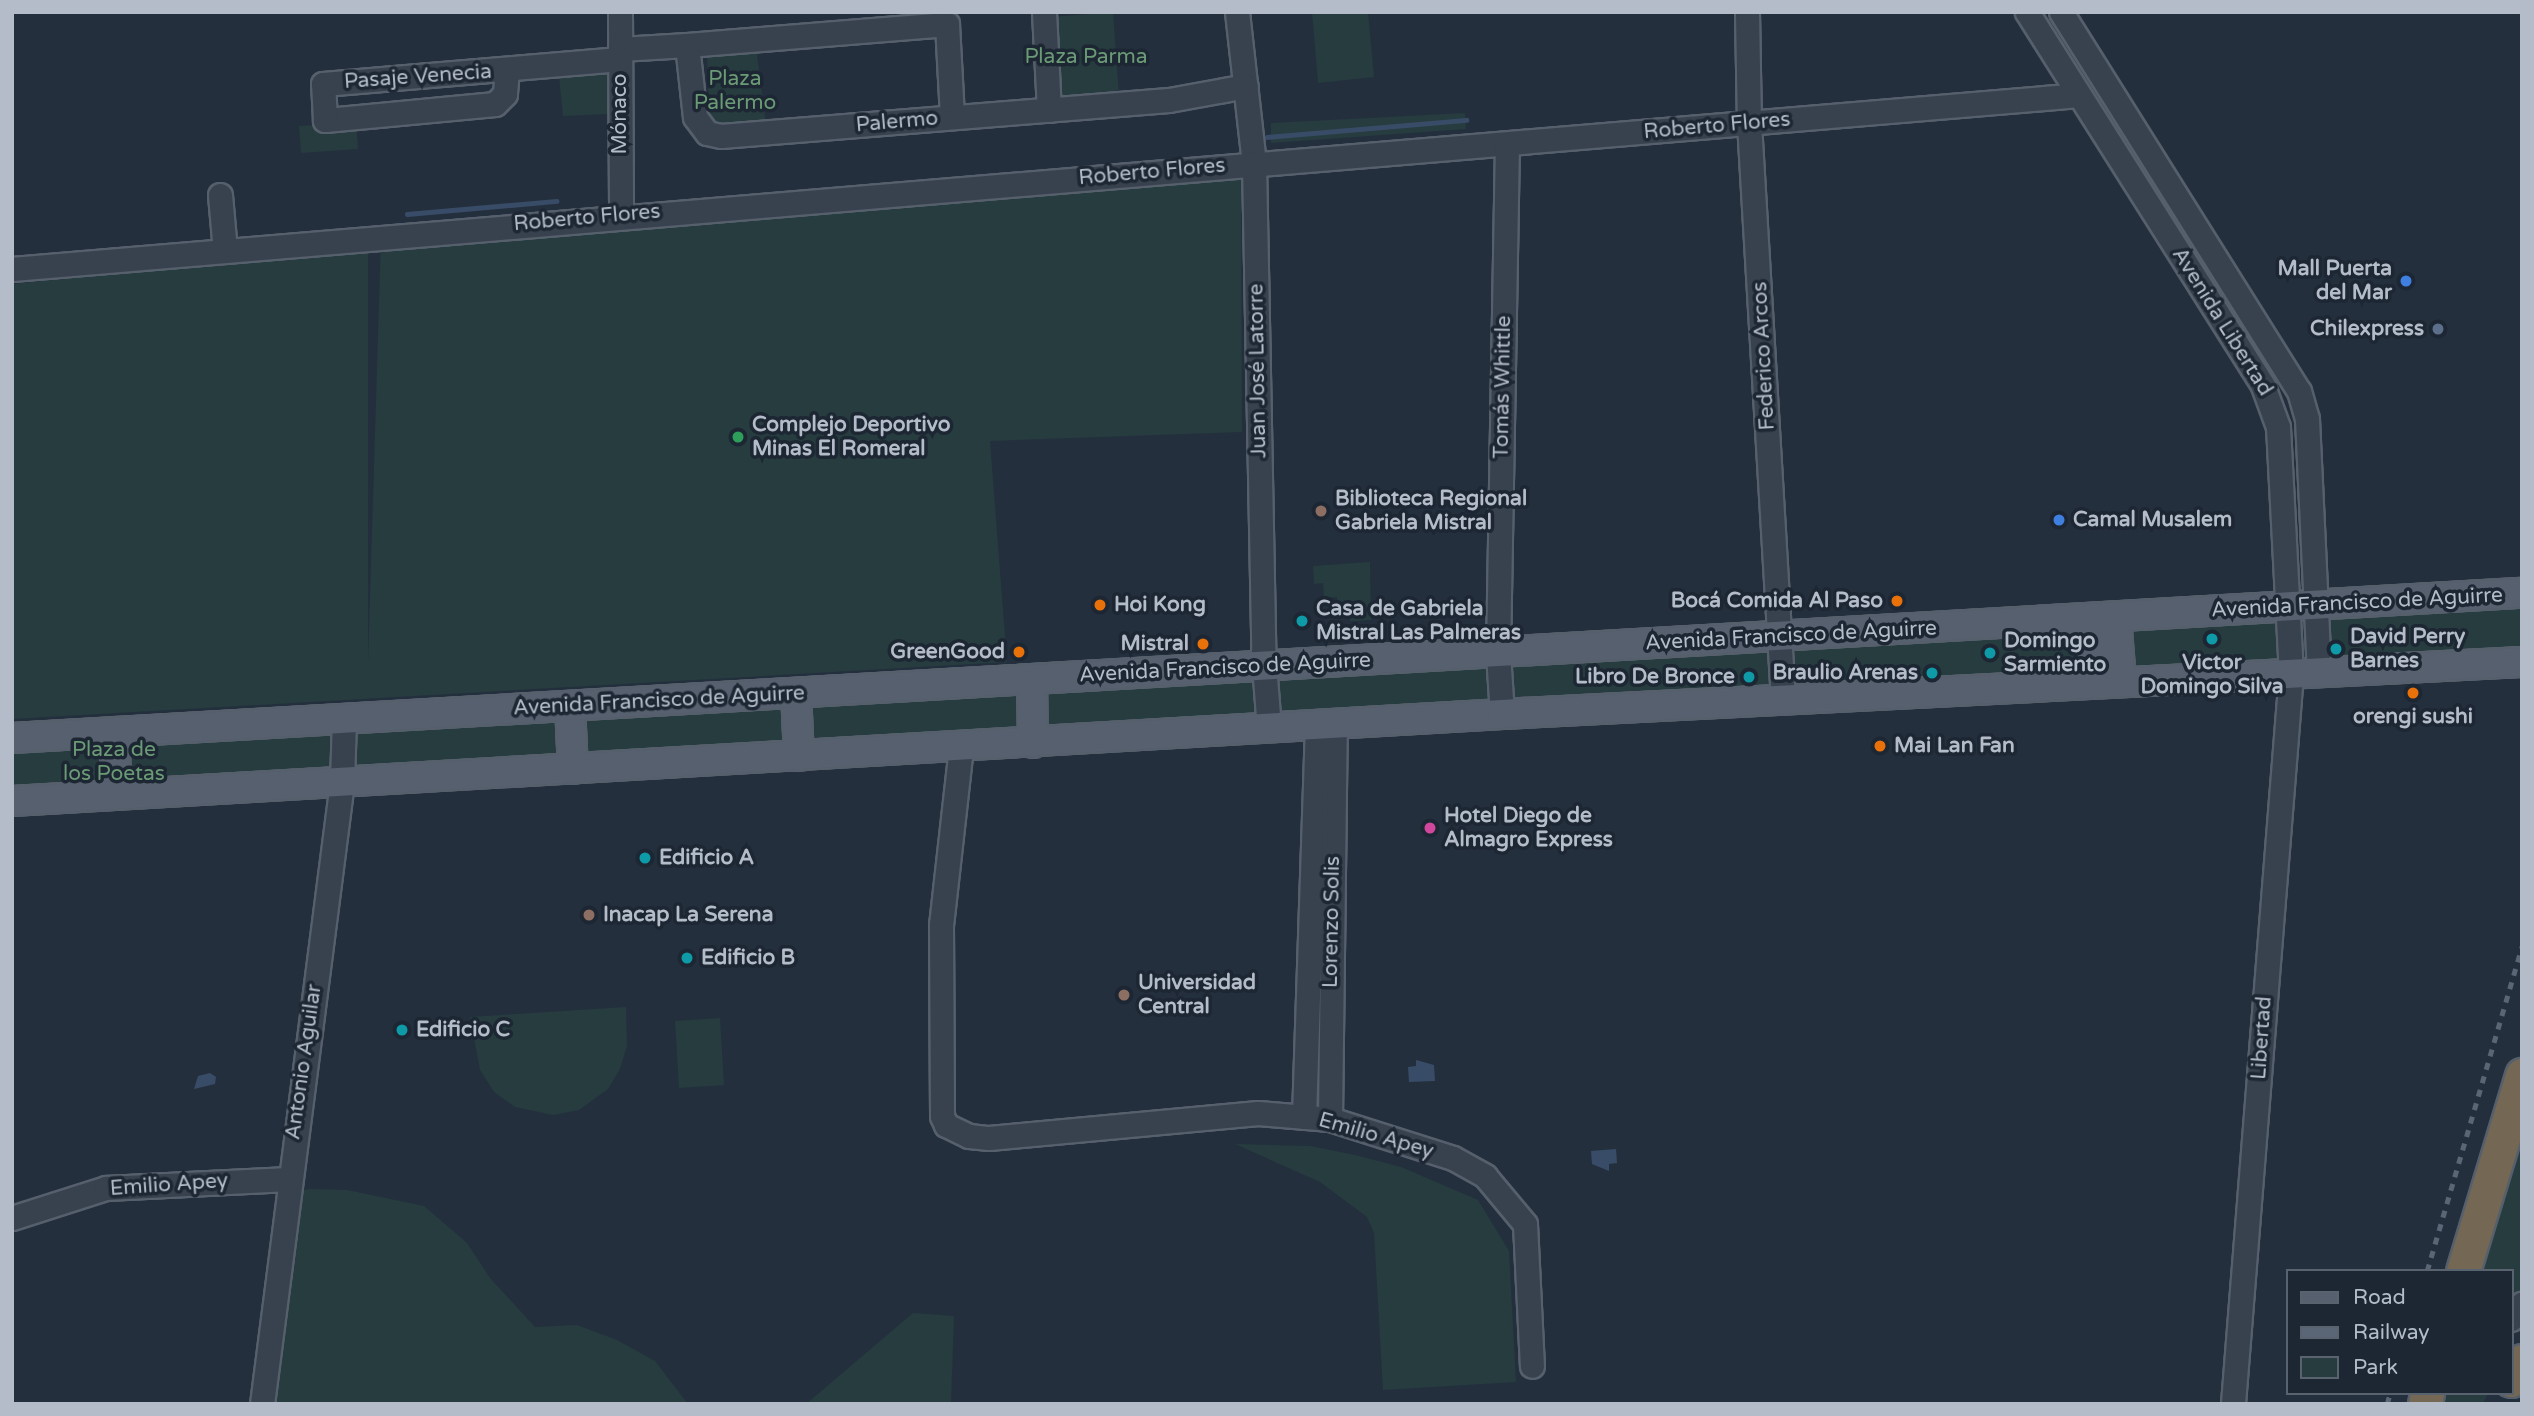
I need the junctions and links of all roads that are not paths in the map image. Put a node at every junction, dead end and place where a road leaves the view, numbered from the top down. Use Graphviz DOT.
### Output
graph roads {
  1 [pos="620,12"];
  2 [pos="1044,12"];
  3 [pos="1237,12"];
  4 [pos="1747,12"];
  5 [pos="2027,12"];
  6 [pos="2061,12"];
  7 [pos="687,45"];
  8 [pos="620,54"];
  9 [pos="507,70"];
  10 [pos="1246,86"];
  11 [pos="2079,95"];
  12 [pos="1049,110"];
  13 [pos="952,117"];
  14 [pos="1749,123"];
  15 [pos="1507,144"];
  16 [pos="1254,163"];
  17 [pos="220,195"];
  18 [pos="621,215"];
  19 [pos="225,251"];
  20 [pos="12,269"];
  21 [pos="2522,593"];
  22 [pos="2317,605"];
  23 [pos="2288,607"];
  24 [pos="2104,617"];
  25 [pos="1776,636"];
  26 [pos="1499,653"];
  27 [pos="2522,662"];
  28 [pos="1263,666"];
  29 [pos="2319,671"];
  30 [pos="2291,673"];
  31 [pos="1032,680"];
  32 [pos="2109,682"];
  33 [pos="796,693"];
  34 [pos="1783,700"];
  35 [pos="570,706"];
  36 [pos="1502,714"];
  37 [pos="344,720"];
  38 [pos="1326,726"];
  39 [pos="1269,729"];
  40 [pos="114,732"];
  41 [pos="12,738"];
  42 [pos="1033,743"];
  43 [pos="961,747"];
  44 [pos="799,756"];
  45 [pos="573,769"];
  46 [pos="341,782"];
  47 [pos="117,795"];
  48 [pos="12,801"];
  49 [pos="2522,1074"];
  50 [pos="1304,1117"];
  51 [pos="1330,1119"];
  52 [pos="289,1179"];
  53 [pos="12,1219"];
  54 [pos="2464,1269"];
  55 [pos="2522,1361"];
  56 [pos="1532,1366"];
  57 [pos="2513,1377"];
  58 [pos="262,1404"];
  59 [pos="2233,1404"];
  1 -- 8 [label="street, Mónaco"];
  2 -- 12 [label="street"];
  3 -- 10 [label="street, Juan José Latorre"];
  4 -- 14 [label="street, Federico Arcos"];
  5 -- 11 [label="street, Avenida Libertad"];
  6 -- 22 [label="street, Avenida Libertad"];
  7 -- 8 [label="street"];
  7 -- 13 [label="street, Palermo"];
  7 -- 13 [label="street"];
  8 -- 9 [label="street, Pasaje Venecia"];
  8 -- 18 [label="street, Mónaco"];
  9 -- 9 [label="street, Pasaje Venecia"];
  10 -- 12 [label="street, Palermo"];
  10 -- 16 [label="street, Juan José Latorre"];
  11 -- 14 [label="street, Roberto Flores"];
  11 -- 23 [label="street, Avenida Libertad"];
  12 -- 13 [label="street, Palermo"];
  14 -- 15 [label="street, Roberto Flores"];
  14 -- 25 [label="street, Federico Arcos"];
  15 -- 16 [label="street, Roberto Flores"];
  15 -- 26 [label="street, Tomás Whittle"];
  16 -- 18 [label="street, Roberto Flores"];
  16 -- 28 [label="street, Juan José Latorre"];
  17 -- 19 [label="street"];
  18 -- 19 [label="street, Roberto Flores"];
  19 -- 20 [label="street, Roberto Flores"];
  21 -- 22 [label="main road, Avenida Francisco de Aguirre"];
  22 -- 23 [label="main road, Avenida Francisco de Aguirre"];
  22 -- 29 [label="street, Avenida Libertad"];
  23 -- 24 [label="main road, Avenida Francisco de Aguirre"];
  23 -- 30 [label="street, Avenida Libertad"];
  24 -- 25 [label="main road, Avenida Francisco de Aguirre"];
  24 -- 32 [label="main road"];
  25 -- 26 [label="main road, Avenida Francisco de Aguirre"];
  25 -- 34 [label="street, Federico Arcos"];
  26 -- 28 [label="main road, Avenida Francisco de Aguirre"];
  26 -- 36 [label="street, Tomás Whittle"];
  27 -- 29 [label="main road"];
  28 -- 31 [label="main road, Avenida Francisco de Aguirre"];
  28 -- 39 [label="street, Juan José Latorre"];
  29 -- 30 [label="main road"];
  30 -- 32 [label="main road"];
  30 -- 59 [label="street, Libertad"];
  31 -- 33 [label="main road, Avenida Francisco de Aguirre"];
  31 -- 42 [label="main road"];
  32 -- 34 [label="main road"];
  33 -- 35 [label="main road, Avenida Francisco de Aguirre"];
  33 -- 44 [label="main road"];
  34 -- 36 [label="main road"];
  35 -- 37 [label="main road, Avenida Francisco de Aguirre"];
  35 -- 45 [label="main road"];
  36 -- 38 [label="main road"];
  37 -- 40 [label="main road, Avenida Francisco de Aguirre"];
  37 -- 46 [label="street, Antonio Aguilar"];
  38 -- 39 [label="main road"];
  38 -- 50 [label="street, Lorenzo Solis"];
  38 -- 51 [label="street, Lorenzo Solis"];
  39 -- 42 [label="main road"];
  40 -- 41 [label="main road, Avenida Francisco de Aguirre"];
  40 -- 47 [label="main road"];
  42 -- 43 [label="main road"];
  43 -- 44 [label="main road"];
  43 -- 50 [label="street, Emilio Apey"];
  44 -- 45 [label="main road"];
  45 -- 46 [label="main road"];
  46 -- 47 [label="main road"];
  46 -- 52 [label="street, Antonio Aguilar"];
  47 -- 48 [label="main road"];
  49 -- 54 [label="highway"];
  50 -- 51 [label="street, Emilio Apey"];
  51 -- 56 [label="street, Emilio Apey"];
  52 -- 53 [label="street, Emilio Apey"];
  52 -- 58 [label="street, Antonio Aguilar"];
  55 -- 57 [label="highway"];
}
